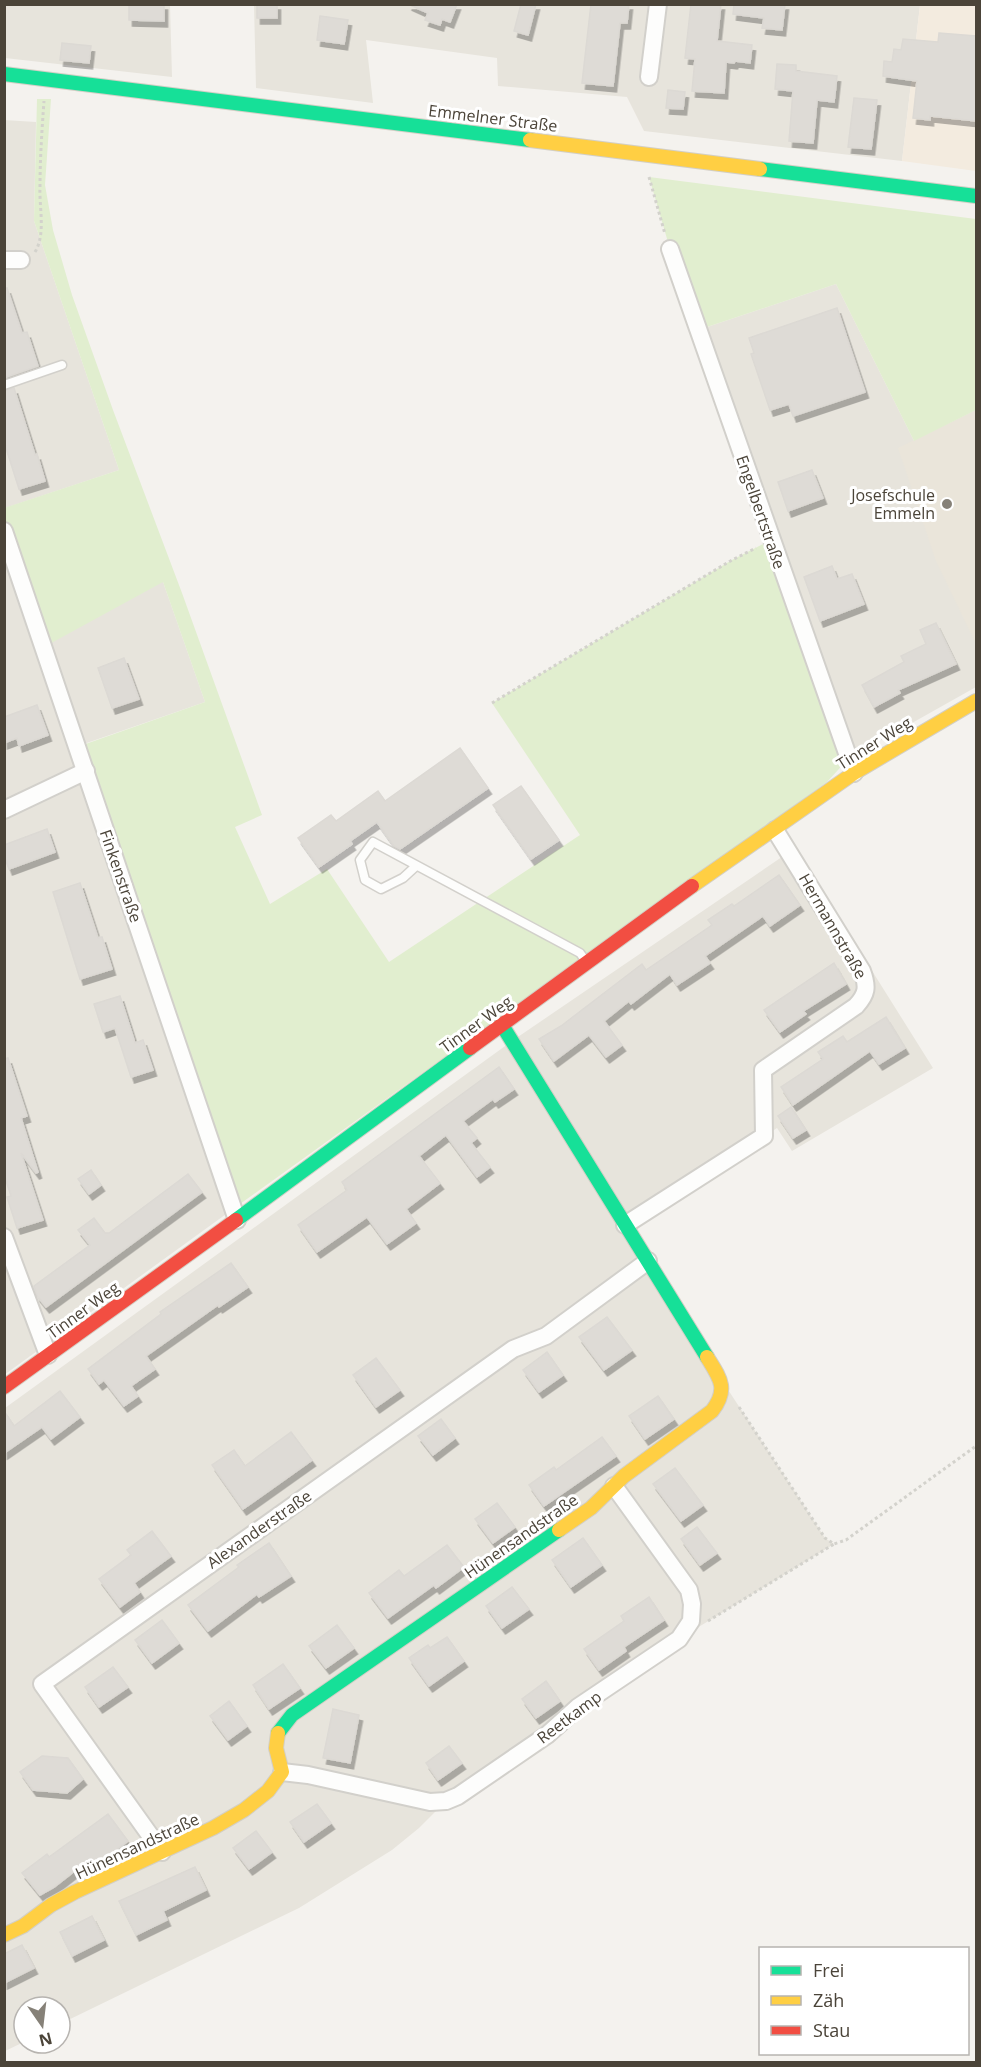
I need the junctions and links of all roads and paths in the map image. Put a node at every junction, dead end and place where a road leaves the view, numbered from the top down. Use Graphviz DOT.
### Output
graph roads {
  1 [pos="658,4"];
  2 [pos="4,74"];
  3 [pos="649,76"];
  4 [pos="44,99"];
  5 [pos="643,155"];
  6 [pos="976,196"];
  7 [pos="670,249"];
  8 [pos="13,260"];
  9 [pos="62,365"];
  10 [pos="4,385"];
  11 [pos="4,531"];
  12 [pos="771,540"];
  13 [pos="976,701"];
  14 [pos="492,703"];
  15 [pos="86,771"];
  16 [pos="854,773"];
  17 [pos="4,810"];
  18 [pos="775,830"];
  19 [pos="416,866"];
  20 [pos="587,962"];
  21 [pos="502,1025"];
  22 [pos="237,1220"];
  23 [pos="626,1225"];
  24 [pos="4,1237"];
  25 [pos="648,1261"];
  26 [pos="48,1355"];
  27 [pos="721,1379"];
  28 [pos="4,1387"];
  29 [pos="976,1446"];
  30 [pos="614,1486"];
  31 [pos="834,1544"];
  32 [pos="708,1621"];
  33 [pos="282,1772"];
  34 [pos="162,1852"];
  35 [pos="4,1935"];
  1 -- 3 [label="street"];
  2 -- 5 [label="street, Emmelner Straße"];
  4 -- 8 [label="path"];
  5 -- 6 [label="street, Emmelner Straße"];
  5 -- 7 [label="path"];
  7 -- 12 [label="street, Engelbertstraße"];
  9 -- 10 [label="lane"];
  11 -- 15 [label="street, Finkenstraße"];
  12 -- 14 [label="path"];
  12 -- 16 [label="street, Engelbertstraße"];
  13 -- 16 [label="street, Tinner Weg"];
  15 -- 17 [label="street"];
  15 -- 22 [label="street, Finkenstraße"];
  16 -- 18 [label="street, Tinner Weg"];
  18 -- 20 [label="street, Tinner Weg"];
  18 -- 23 [label="street, Hermannstraße"];
  19 -- 19 [label="lane"];
  19 -- 20 [label="lane"];
  20 -- 21 [label="street, Tinner Weg"];
  21 -- 22 [label="street, Tinner Weg"];
  21 -- 23 [label="street"];
  22 -- 26 [label="street, Tinner Weg"];
  23 -- 25 [label="street"];
  24 -- 26 [label="street"];
  25 -- 27 [label="street"];
  25 -- 34 [label="street, Alexanderstraße"];
  26 -- 28 [label="street, Tinner Weg"];
  27 -- 30 [label="street, Hünensandstraße"];
  27 -- 31 [label="path"];
  29 -- 31 [label="path"];
  30 -- 33 [label="street, Hünensandstraße"];
  30 -- 33 [label="street, Reetkamp"];
  31 -- 32 [label="path"];
  33 -- 34 [label="street, Hünensandstraße"];
  34 -- 35 [label="street, Hünensandstraße"];
}
